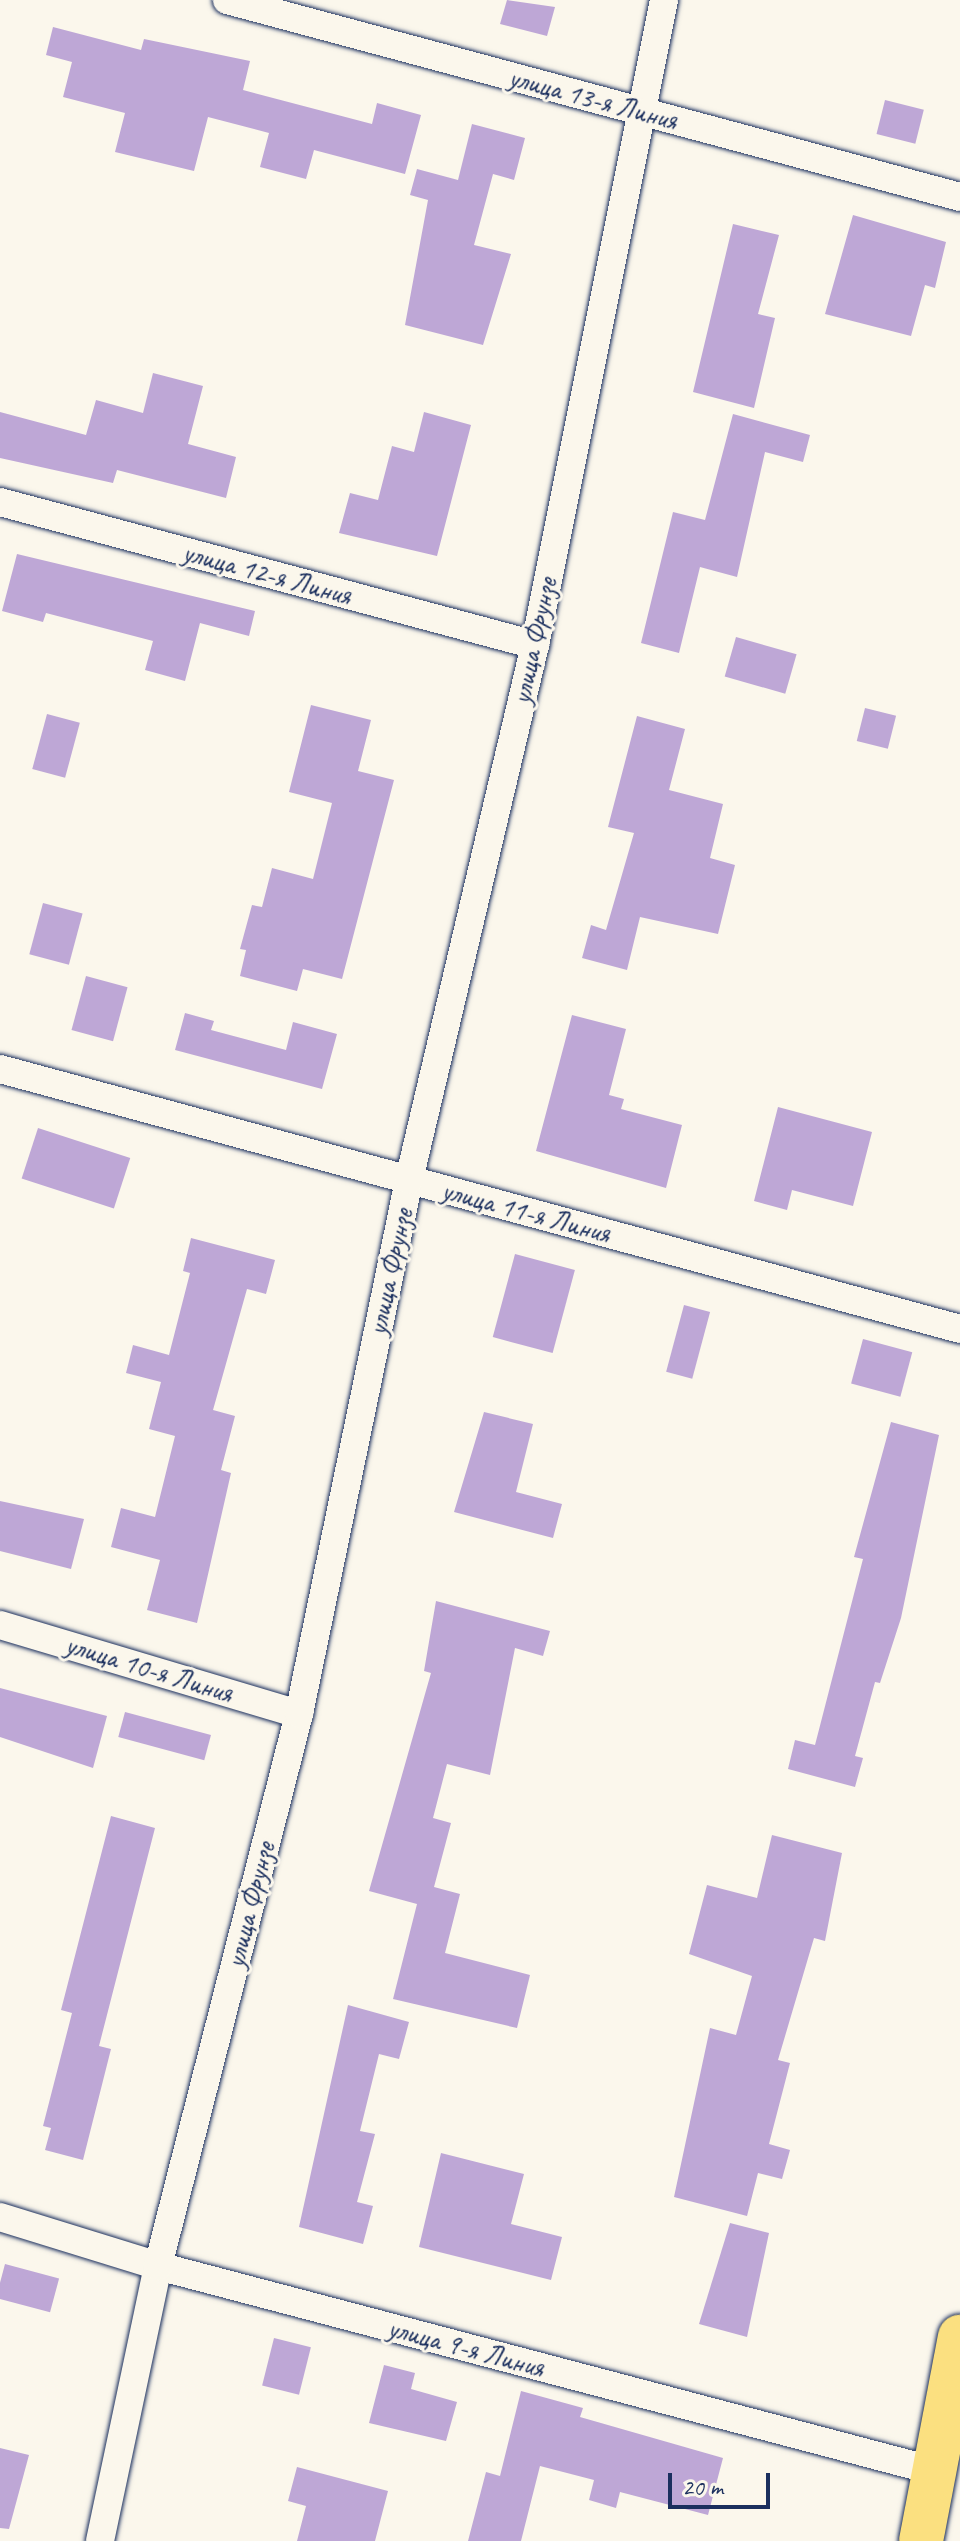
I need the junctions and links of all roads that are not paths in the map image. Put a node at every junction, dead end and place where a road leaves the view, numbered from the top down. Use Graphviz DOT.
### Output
graph roads {
  1 [pos="227,0"];
  2 [pos="664,0"];
  3 [pos="643,113"];
  4 [pos="960,197"];
  5 [pos="0,502"];
  6 [pos="535,645"];
  7 [pos="0,1069"];
  8 [pos="409,1180"];
  9 [pos="960,1329"];
  10 [pos="0,1625"];
  11 [pos="299,1714"];
  12 [pos="0,2217"];
  13 [pos="158,2266"];
  14 [pos="960,2337"];
  15 [pos="935,2471"];
  16 [pos="100,2541"];
  17 [pos="921,2541"];
  1 -- 3 [label="street, улица 13-я Линия"];
  2 -- 3 [label="street, улица Фрунзе"];
  3 -- 4 [label="street, улица 13-я Линия"];
  3 -- 6 [label="street, улица Фрунзе"];
  5 -- 6 [label="street, улица 12-я Линия"];
  6 -- 8 [label="street, улица Фрунзе"];
  7 -- 8 [label="street, улица 11-я Линия"];
  8 -- 9 [label="street, улица 11-я Линия"];
  8 -- 11 [label="street, улица Фрунзе"];
  10 -- 11 [label="street, улица 10-я Линия"];
  11 -- 13 [label="street, улица Фрунзе"];
  12 -- 13 [label="street, улица 9-я Линия"];
  13 -- 15 [label="street, улица 9-я Линия"];
  13 -- 16 [label="street, улица Фрунзе"];
  14 -- 15 [label="main road"];
  15 -- 17 [label="main road"];
}
